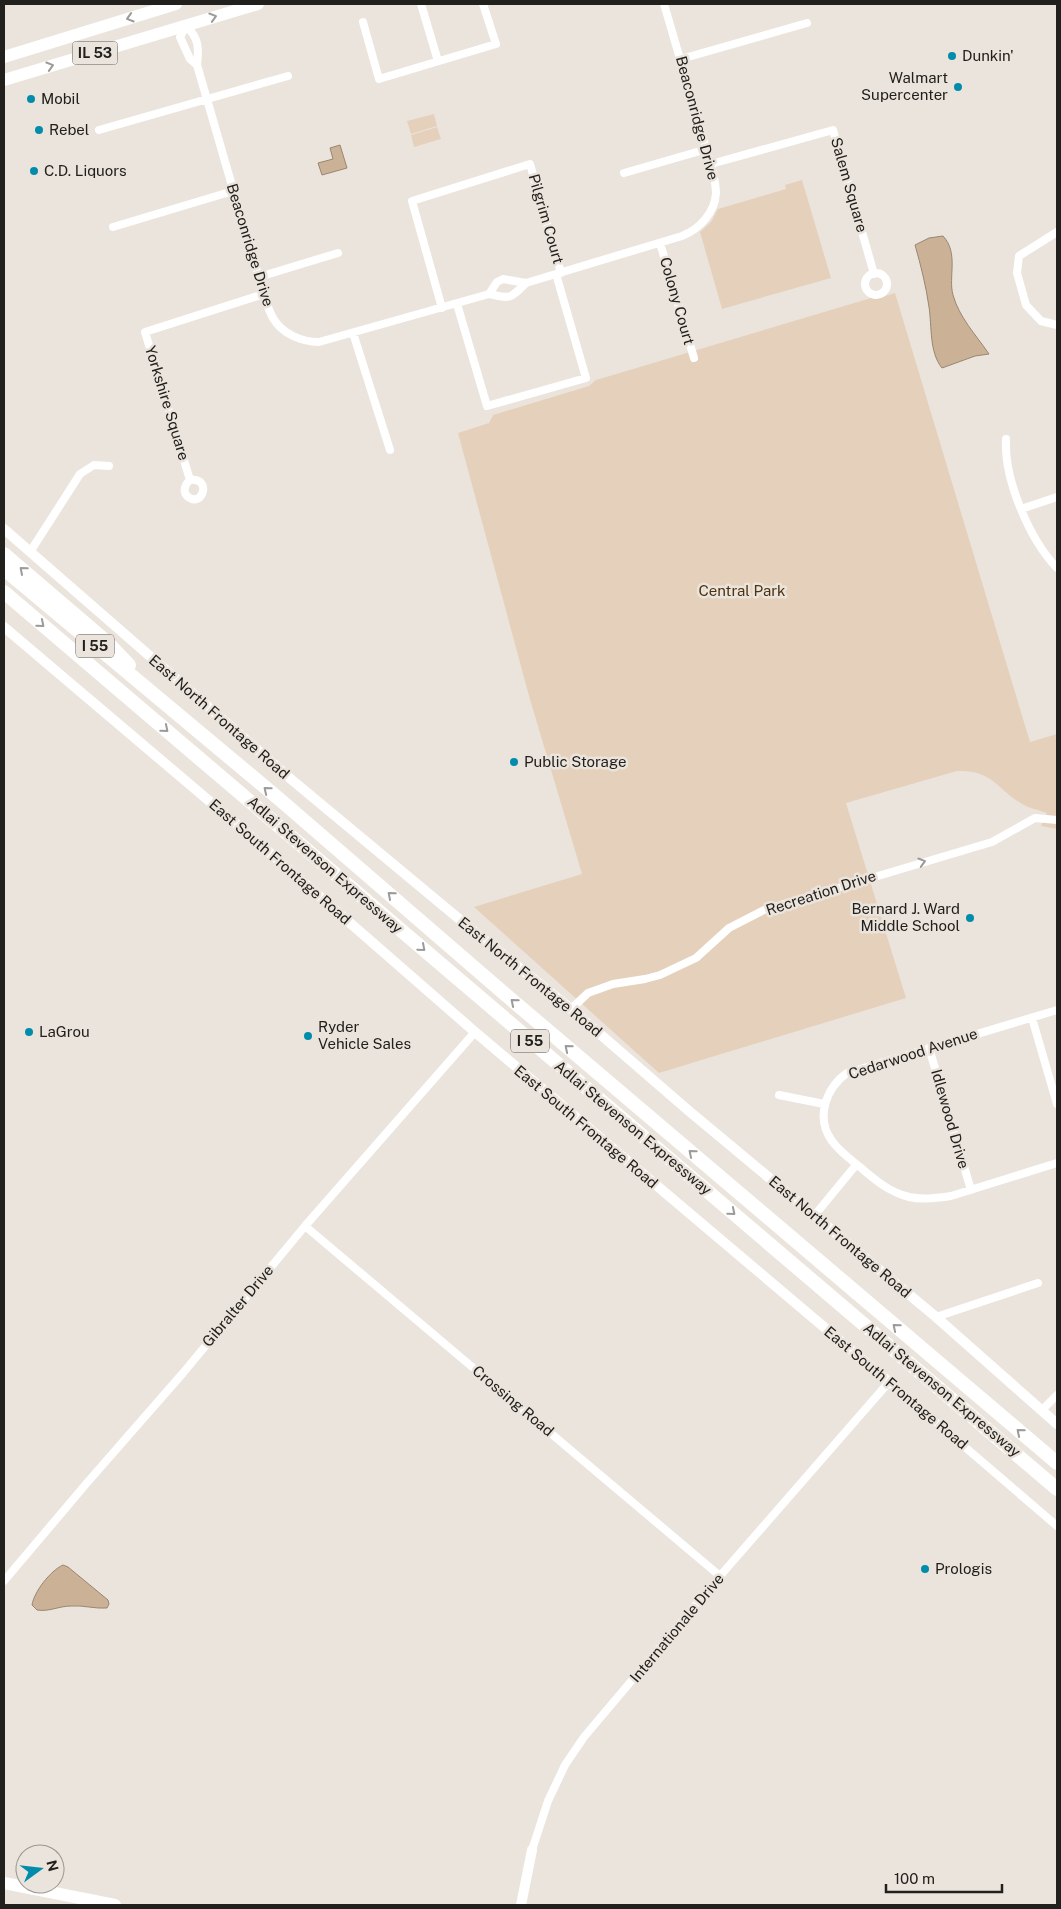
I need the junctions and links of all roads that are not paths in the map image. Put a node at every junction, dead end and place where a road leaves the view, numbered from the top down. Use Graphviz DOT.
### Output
graph roads {
  1 [pos="176,4"];
  2 [pos="258,4"];
  3 [pos="421,4"];
  4 [pos="483,4"];
  5 [pos="664,4"];
  6 [pos="363,22"];
  7 [pos="807,23"];
  8 [pos="186,26"];
  9 [pos="4,57"];
  10 [pos="681,59"];
  11 [pos="438,61"];
  12 [pos="197,65"];
  13 [pos="288,76"];
  14 [pos="4,80"];
  15 [pos="207,98"];
  16 [pos="99,130"];
  17 [pos="707,149"];
  18 [pos="711,164"];
  19 [pos="624,173"];
  20 [pos="233,191"];
  21 [pos="113,227"];
  22 [pos="1057,232"];
  23 [pos="660,243"];
  24 [pos="338,253"];
  25 [pos="559,274"];
  26 [pos="874,274"];
  27 [pos="259,277"];
  28 [pos="526,283"];
  29 [pos="264,294"];
  30 [pos="489,294"];
  31 [pos="456,304"];
  32 [pos="442,308"];
  33 [pos="1057,325"];
  34 [pos="353,333"];
  35 [pos="694,358"];
  36 [pos="1006,439"];
  37 [pos="390,450"];
  38 [pos="109,466"];
  39 [pos="190,480"];
  40 [pos="1057,497"];
  41 [pos="1021,509"];
  42 [pos="4,529"];
  43 [pos="30,552"];
  44 [pos="4,554"];
  45 [pos="1057,568"];
  46 [pos="4,569"];
  47 [pos="4,592"];
  48 [pos="4,627"];
  49 [pos="186,723"];
  50 [pos="1057,820"];
  51 [pos="571,1009"];
  52 [pos="1057,1010"];
  53 [pos="1032,1018"];
  54 [pos="475,1032"];
  55 [pos="929,1048"];
  56 [pos="779,1095"];
  57 [pos="824,1104"];
  58 [pos="1057,1104"];
  59 [pos="1057,1163"];
  60 [pos="856,1164"];
  61 [pos="970,1190"];
  62 [pos="814,1216"];
  63 [pos="305,1226"];
  64 [pos="1038,1283"];
  65 [pos="936,1317"];
  66 [pos="889,1382"];
  67 [pos="1057,1395"];
  68 [pos="1042,1410"];
  69 [pos="1057,1424"];
  70 [pos="1057,1463"];
  71 [pos="1057,1489"];
  72 [pos="1057,1526"];
  73 [pos="720,1576"];
  74 [pos="4,1581"];
  75 [pos="532,1850"];
  76 [pos="4,1882"];
  77 [pos="115,1905"];
  78 [pos="520,1905"];
  1 -- 9 [label="main road, IL 53, one-way"];
  8 -- 2 [label="main road, IL 53, one-way"];
  3 -- 11 [label="street"];
  4 -- 11 [label="street"];
  5 -- 10 [label="street, Beaconridge Drive"];
  6 -- 11 [label="street"];
  7 -- 10 [label="street"];
  8 -- 12 [label="street, Beaconridge Drive"];
  8 -- 12 [label="street, Beaconridge Drive"];
  14 -- 8 [label="main road, IL 53, one-way"];
  10 -- 17 [label="street, Beaconridge Drive"];
  12 -- 15 [label="street, Beaconridge Drive"];
  13 -- 15 [label="street"];
  15 -- 16 [label="street"];
  15 -- 20 [label="street, Beaconridge Drive"];
  17 -- 18 [label="street, Beaconridge Drive"];
  17 -- 19 [label="street"];
  18 -- 23 [label="street, Beaconridge Drive"];
  18 -- 26 [label="street, Salem Square"];
  20 -- 21 [label="street"];
  20 -- 27 [label="street, Beaconridge Drive"];
  22 -- 33 [label="street"];
  23 -- 25 [label="street, Beaconridge Drive"];
  23 -- 35 [label="street, Colony Court"];
  24 -- 27 [label="street"];
  25 -- 28 [label="street, Beaconridge Drive"];
  25 -- 31 [label="street, Pilgrim Court"];
  25 -- 32 [label="street, Pilgrim Court"];
  27 -- 29 [label="street, Beaconridge Drive"];
  28 -- 30 [label="street, Beaconridge Drive"];
  28 -- 30 [label="street, Beaconridge Drive"];
  29 -- 34 [label="street, Beaconridge Drive"];
  29 -- 39 [label="street, Yorkshire Square"];
  30 -- 31 [label="street, Beaconridge Drive"];
  31 -- 32 [label="street, Beaconridge Drive"];
  32 -- 34 [label="street, Beaconridge Drive"];
  34 -- 37 [label="street"];
  36 -- 41 [label="street"];
  38 -- 43 [label="street"];
  40 -- 41 [label="street"];
  41 -- 45 [label="street"];
  42 -- 43 [label="street, East North Frontage Road"];
  43 -- 51 [label="street, East North Frontage Road"];
  49 -- 44 [label="highway, one-way"];
  46 -- 49 [label="highway, Adlai Stevenson Expressway / I 55"];
  47 -- 71 [label="highway, Adlai Stevenson Expressway / I 55, one-way"];
  48 -- 54 [label="street, East South Frontage Road"];
  70 -- 49 [label="highway, Adlai Stevenson Expressway / I 55, one-way"];
  51 -- 50 [label="street, Recreation Drive, one-way"];
  51 -- 62 [label="street, East North Frontage Road"];
  52 -- 53 [label="street, Cedarwood Avenue"];
  53 -- 55 [label="street, Cedarwood Avenue"];
  53 -- 58 [label="street"];
  54 -- 63 [label="street, Gibralter Drive"];
  54 -- 66 [label="street, East South Frontage Road"];
  55 -- 57 [label="street, Cedarwood Avenue"];
  55 -- 61 [label="street, Idlewood Drive"];
  56 -- 57 [label="street"];
  57 -- 60 [label="street"];
  59 -- 61 [label="street"];
  60 -- 61 [label="street"];
  60 -- 62 [label="street"];
  62 -- 65 [label="street, East North Frontage Road"];
  63 -- 73 [label="street, Crossing Road"];
  63 -- 74 [label="street, Gibralter Drive"];
  64 -- 65 [label="street"];
  65 -- 68 [label="street, East North Frontage Road"];
  66 -- 72 [label="street, East South Frontage Road"];
  66 -- 73 [label="street, Internationale Drive"];
  67 -- 68 [label="street"];
  68 -- 69 [label="street, East North Frontage Road"];
  73 -- 75 [label="street, Internationale Drive"];
  75 -- 78 [label="street, Internationale Drive"];
  76 -- 77 [label="main road"];
}
